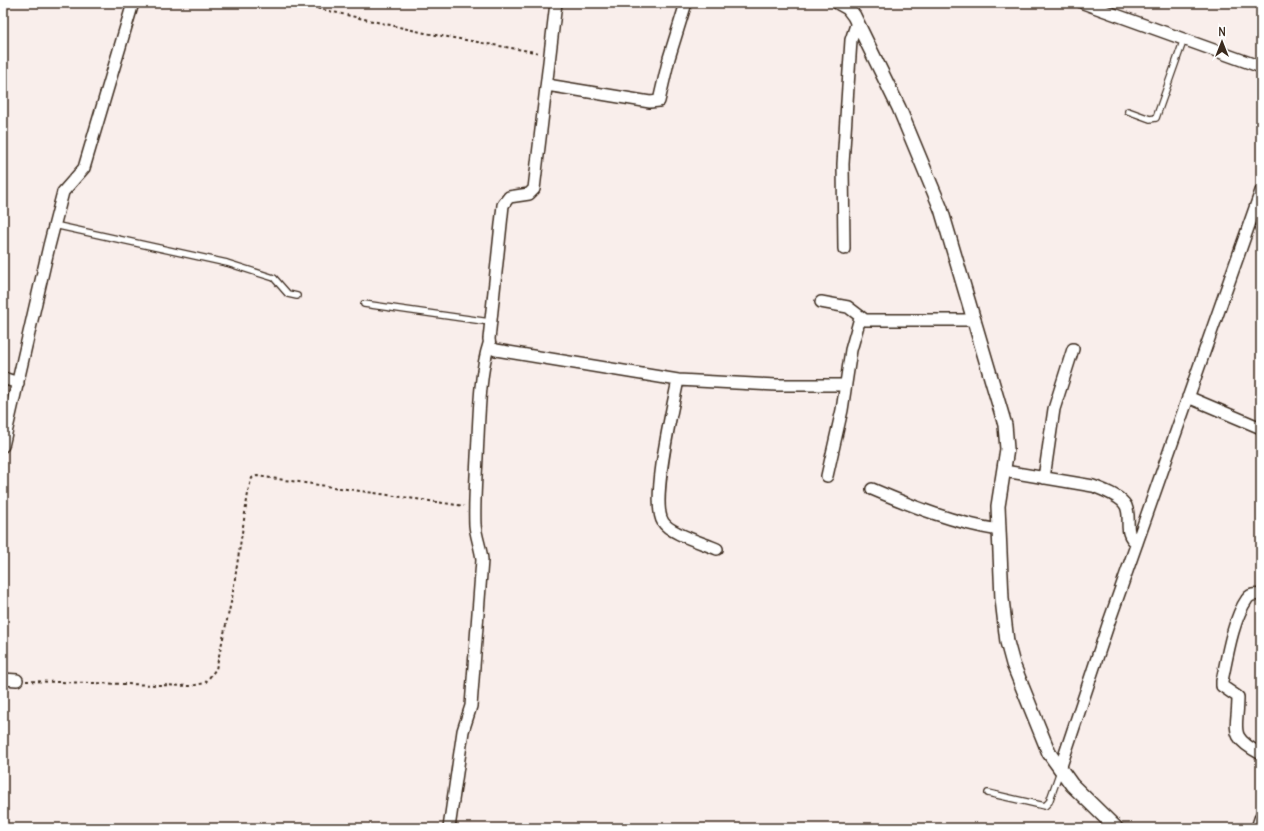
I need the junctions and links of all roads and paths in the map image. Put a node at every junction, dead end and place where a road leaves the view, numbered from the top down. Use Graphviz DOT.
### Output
graph roads {
  1 [pos="133,3"];
  2 [pos="294,3"];
  3 [pos="556,3"];
  4 [pos="686,3"];
  5 [pos="1083,3"];
  6 [pos="846,5"];
  7 [pos="857,22"];
  8 [pos="1184,40"];
  9 [pos="550,55"];
  10 [pos="1261,67"];
  11 [pos="547,85"];
  12 [pos="1128,111"];
  13 [pos="1261,191"];
  14 [pos="54,225"];
  15 [pos="844,249"];
  16 [pos="296,296"];
  17 [pos="821,302"];
  18 [pos="364,304"];
  19 [pos="860,318"];
  20 [pos="975,320"];
  21 [pos="490,322"];
  22 [pos="489,344"];
  23 [pos="1073,349"];
  24 [pos="3,378"];
  25 [pos="678,380"];
  26 [pos="18,383"];
  27 [pos="845,385"];
  28 [pos="1188,397"];
  29 [pos="1261,428"];
  30 [pos="3,446"];
  31 [pos="1004,471"];
  32 [pos="827,476"];
  33 [pos="1044,478"];
  34 [pos="872,489"];
  35 [pos="475,508"];
  36 [pos="999,530"];
  37 [pos="1136,543"];
  38 [pos="717,549"];
  39 [pos="1261,595"];
  40 [pos="3,679"];
  41 [pos="17,680"];
  42 [pos="1261,754"];
  43 [pos="1060,769"];
  44 [pos="988,793"];
  45 [pos="1261,816"];
  46 [pos="449,828"];
  47 [pos="1116,828"];
  48 [pos="1257,828"];
  1 -- 14 [label="street"];
  2 -- 9 [label="path"];
  3 -- 9 [label="street"];
  4 -- 11 [label="street"];
  5 -- 8 [label="street"];
  6 -- 7 [label="street"];
  7 -- 15 [label="street"];
  7 -- 20 [label="street"];
  8 -- 10 [label="street"];
  8 -- 12 [label="lane"];
  9 -- 11 [label="street"];
  11 -- 21 [label="street"];
  13 -- 28 [label="street"];
  14 -- 16 [label="lane"];
  14 -- 26 [label="street"];
  17 -- 19 [label="street"];
  18 -- 21 [label="lane"];
  19 -- 20 [label="street"];
  19 -- 27 [label="street"];
  20 -- 31 [label="street"];
  21 -- 22 [label="street"];
  22 -- 25 [label="street"];
  22 -- 35 [label="street"];
  23 -- 33 [label="street"];
  24 -- 26 [label="street"];
  25 -- 27 [label="street"];
  25 -- 38 [label="street"];
  26 -- 30 [label="street"];
  27 -- 32 [label="street"];
  28 -- 29 [label="street"];
  28 -- 37 [label="street"];
  31 -- 33 [label="street"];
  31 -- 36 [label="street"];
  33 -- 37 [label="street"];
  34 -- 36 [label="street"];
  35 -- 41 [label="path"];
  35 -- 46 [label="street"];
  36 -- 43 [label="street"];
  37 -- 43 [label="street"];
  39 -- 42 [label="street"];
  40 -- 41 [label="street"];
  43 -- 44 [label="lane"];
  43 -- 47 [label="street"];
  45 -- 48 [label="street"];
}
